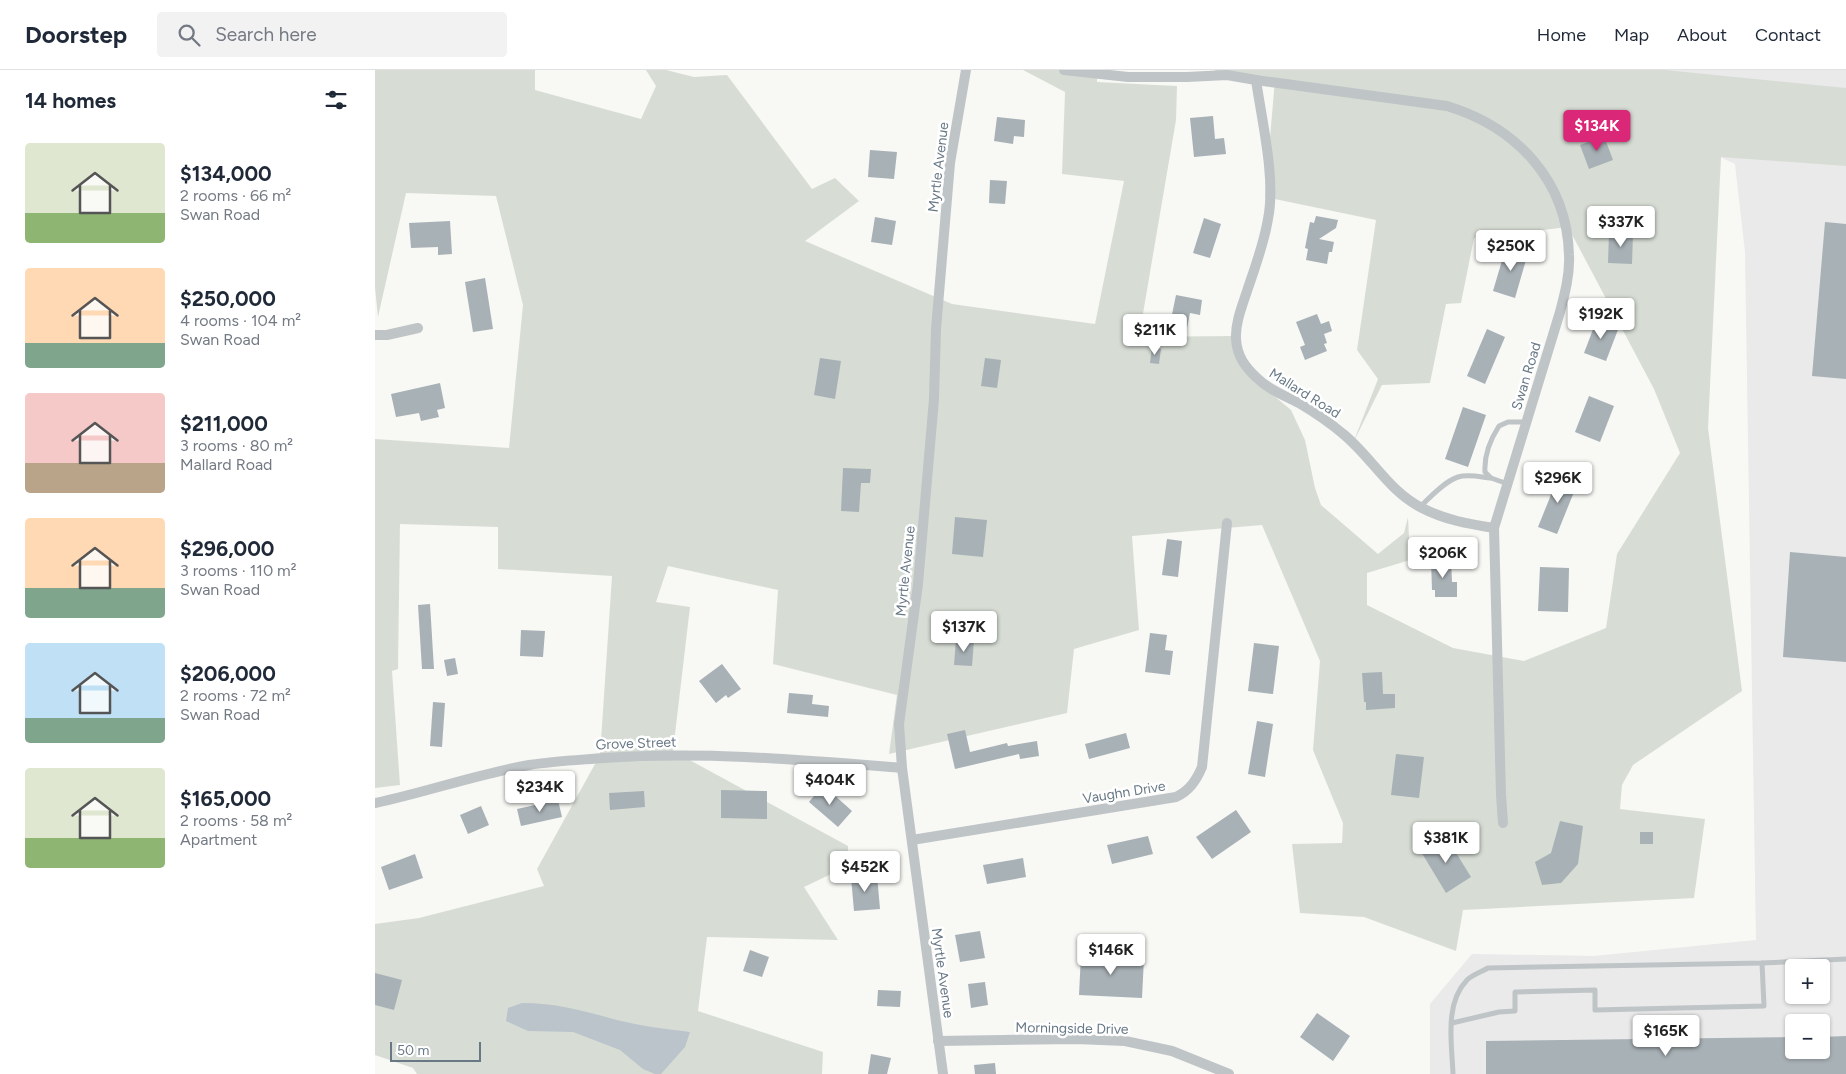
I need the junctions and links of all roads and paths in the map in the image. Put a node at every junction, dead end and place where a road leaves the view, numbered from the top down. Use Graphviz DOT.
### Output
graph roads {
  1 [pos="966,70"];
  2 [pos="1064,70"];
  3 [pos="1256,80"];
  4 [pos="418,328"];
  5 [pos="375,335"];
  6 [pos="1527,422"];
  7 [pos="1491,478"];
  8 [pos="1508,484"];
  9 [pos="1420,507"];
  10 [pos="1227,523"];
  11 [pos="1494,528"];
  12 [pos="902,768"];
  13 [pos="375,803"];
  14 [pos="1503,824"];
  15 [pos="912,840"];
  16 [pos="1846,959"];
  17 [pos="1762,963"];
  18 [pos="1452,1023"];
  19 [pos="939,1041"];
  20 [pos="943,1074"];
  21 [pos="1229,1074"];
  22 [pos="1453,1074"];
  1 -- 12 [label="street, Myrtle Avenue"];
  2 -- 3 [label="street, Swan Road"];
  3 -- 6 [label="street, Swan Road"];
  3 -- 9 [label="street, Mallard Road"];
  4 -- 5 [label="street"];
  6 -- 7 [label="lane"];
  6 -- 8 [label="street, Swan Road"];
  7 -- 8 [label="lane"];
  7 -- 9 [label="lane"];
  8 -- 11 [label="street, Swan Road"];
  9 -- 11 [label="street, Mallard Road"];
  10 -- 15 [label="street, Vaughn Drive"];
  11 -- 14 [label="street, Swan Road"];
  12 -- 13 [label="street, Grove Street"];
  12 -- 15 [label="street, Myrtle Avenue"];
  15 -- 19 [label="street, Myrtle Avenue"];
  16 -- 17 [label="lane"];
  17 -- 18 [label="lane"];
  17 -- 18 [label="lane"];
  18 -- 22 [label="lane"];
  19 -- 20 [label="street, Myrtle Avenue"];
  19 -- 21 [label="street, Morningside Drive"];
}
